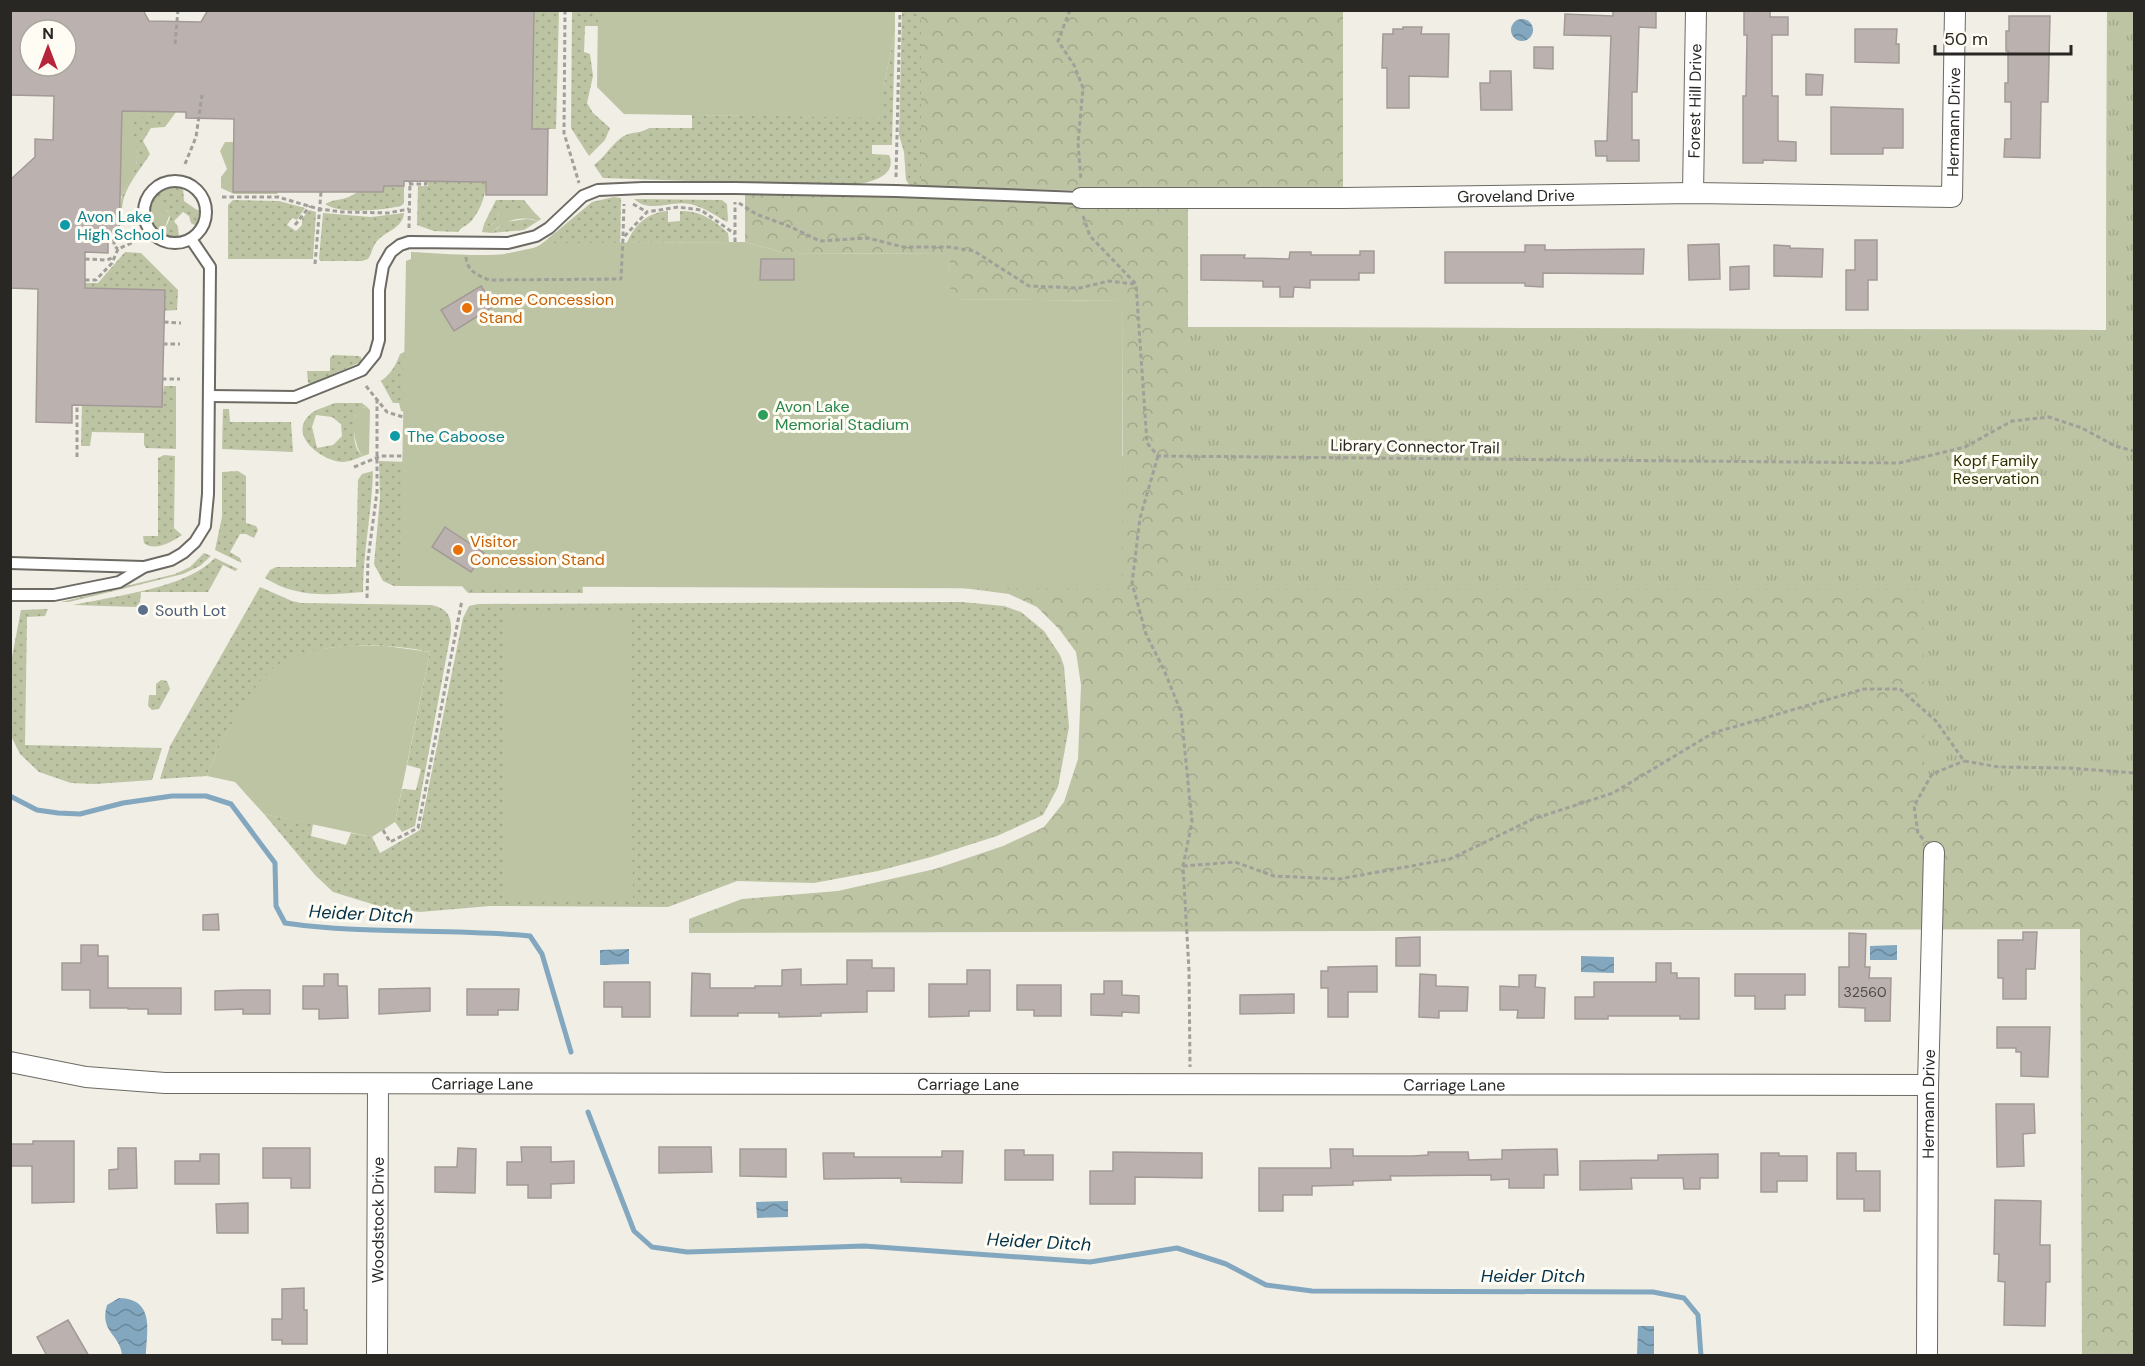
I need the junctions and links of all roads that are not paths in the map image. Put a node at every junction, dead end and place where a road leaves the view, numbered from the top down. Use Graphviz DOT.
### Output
graph roads {
  1 [pos="1696,10"];
  2 [pos="1955,10"];
  3 [pos="1693,193"];
  4 [pos="1952,196"];
  5 [pos="1081,198"];
  6 [pos="191,239"];
  7 [pos="209,396"];
  8 [pos="10,563"];
  9 [pos="144,567"];
  10 [pos="10,595"];
  11 [pos="1934,852"];
  12 [pos="10,1062"];
  13 [pos="378,1084"];
  14 [pos="1929,1084"];
  15 [pos="377,1356"];
  16 [pos="1927,1356"];
  1 -- 3 [label="street, Forest Hill Drive"];
  2 -- 4 [label="street, Hermann Drive"];
  3 -- 4 [label="street, Groveland Drive"];
  3 -- 5 [label="street, Groveland Drive"];
  5 -- 7 [label="lane"];
  6 -- 6 [label="lane"];
  6 -- 7 [label="lane"];
  7 -- 9 [label="lane"];
  8 -- 9 [label="lane"];
  9 -- 10 [label="lane"];
  11 -- 14 [label="street, Hermann Drive"];
  12 -- 13 [label="street, Carriage Lane"];
  13 -- 14 [label="street, Carriage Lane"];
  13 -- 15 [label="street, Woodstock Drive"];
  14 -- 16 [label="street, Hermann Drive"];
}
